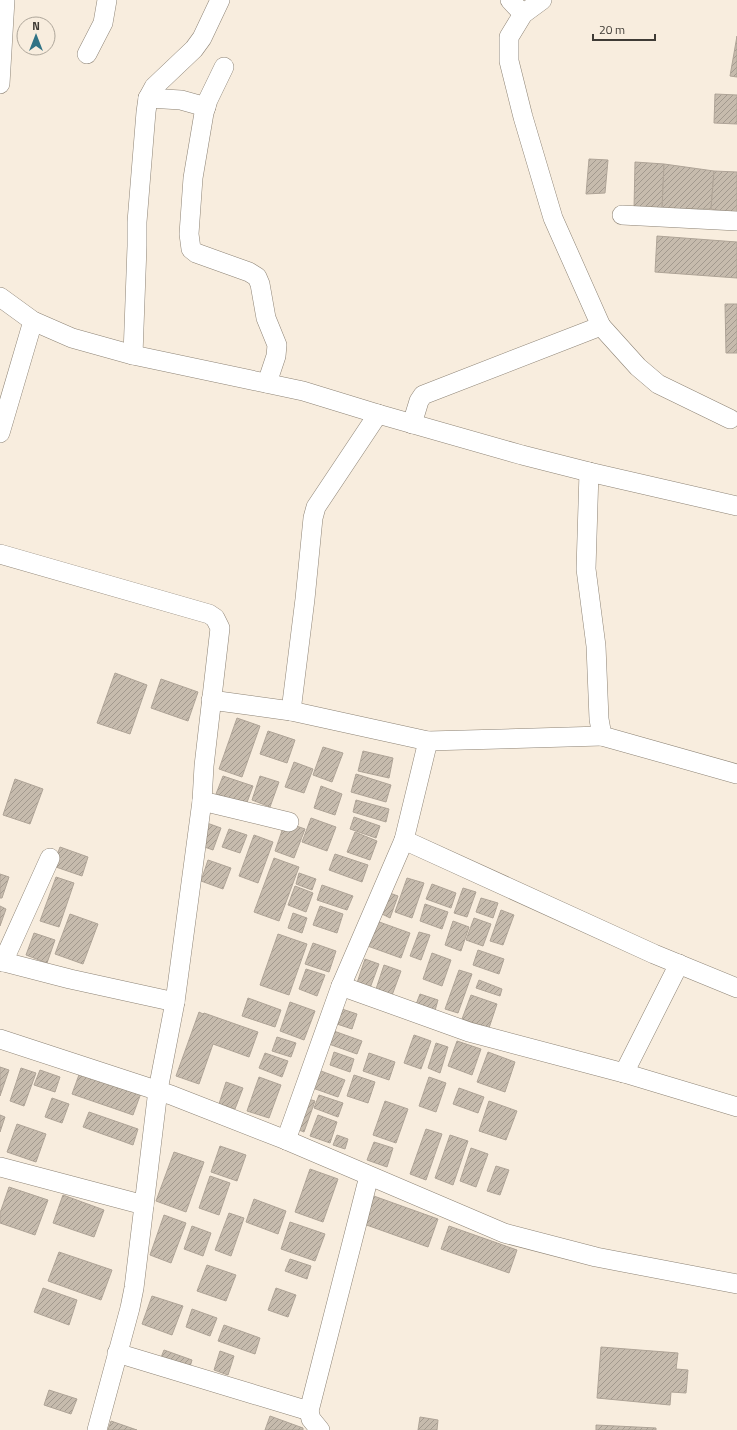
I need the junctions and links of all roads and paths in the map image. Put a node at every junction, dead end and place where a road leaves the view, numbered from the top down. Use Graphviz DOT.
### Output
graph roads {
  1 [pos="5,0"];
  2 [pos="107,0"];
  3 [pos="220,0"];
  4 [pos="510,0"];
  5 [pos="542,0"];
  6 [pos="523,14"];
  7 [pos="87,54"];
  8 [pos="224,67"];
  9 [pos="0,84"];
  10 [pos="148,98"];
  11 [pos="206,106"];
  12 [pos="622,215"];
  13 [pos="737,221"];
  14 [pos="0,297"];
  15 [pos="33,321"];
  16 [pos="601,326"];
  17 [pos="133,355"];
  18 [pos="270,384"];
  19 [pos="378,414"];
  20 [pos="730,419"];
  21 [pos="412,424"];
  22 [pos="0,433"];
  23 [pos="589,472"];
  24 [pos="737,506"];
  25 [pos="0,554"];
  26 [pos="211,700"];
  27 [pos="291,711"];
  28 [pos="602,736"];
  29 [pos="428,741"];
  30 [pos="737,774"];
  31 [pos="202,801"];
  32 [pos="289,822"];
  33 [pos="404,840"];
  34 [pos="50,858"];
  35 [pos="2,961"];
  36 [pos="679,964"];
  37 [pos="341,986"];
  38 [pos="737,988"];
  39 [pos="174,1002"];
  40 [pos="0,1039"];
  41 [pos="624,1073"];
  42 [pos="158,1090"];
  43 [pos="737,1107"];
  44 [pos="286,1140"];
  45 [pos="0,1167"];
  46 [pos="369,1176"];
  47 [pos="144,1205"];
  48 [pos="737,1284"];
  49 [pos="118,1354"];
  50 [pos="309,1411"];
  51 [pos="97,1430"];
  52 [pos="320,1430"];
  1 -- 9 [label="street"];
  2 -- 7 [label="street"];
  3 -- 10 [label="street"];
  4 -- 6 [label="street"];
  5 -- 6 [label="street"];
  6 -- 16 [label="street"];
  8 -- 11 [label="street"];
  10 -- 11 [label="street"];
  10 -- 17 [label="street"];
  11 -- 18 [label="street"];
  12 -- 13 [label="street"];
  14 -- 15 [label="street"];
  15 -- 17 [label="street"];
  15 -- 22 [label="street"];
  16 -- 20 [label="street"];
  16 -- 21 [label="street"];
  17 -- 18 [label="street"];
  18 -- 19 [label="street"];
  19 -- 21 [label="street"];
  19 -- 27 [label="street"];
  21 -- 23 [label="street"];
  23 -- 24 [label="street"];
  23 -- 28 [label="street"];
  25 -- 26 [label="street"];
  26 -- 27 [label="street"];
  26 -- 31 [label="street"];
  27 -- 29 [label="street"];
  28 -- 29 [label="street"];
  28 -- 30 [label="street"];
  29 -- 33 [label="street"];
  31 -- 32 [label="street"];
  31 -- 39 [label="street"];
  33 -- 36 [label="street"];
  33 -- 37 [label="street"];
  34 -- 35 [label="street"];
  35 -- 39 [label="street"];
  36 -- 38 [label="street"];
  36 -- 41 [label="street"];
  37 -- 41 [label="street"];
  37 -- 44 [label="street"];
  39 -- 42 [label="street"];
  40 -- 42 [label="street"];
  41 -- 43 [label="street"];
  42 -- 44 [label="street"];
  42 -- 47 [label="street"];
  44 -- 46 [label="street"];
  45 -- 47 [label="street"];
  46 -- 48 [label="street"];
  46 -- 50 [label="street"];
  47 -- 49 [label="street"];
  49 -- 50 [label="street"];
  49 -- 51 [label="street"];
  50 -- 52 [label="street"];
}
